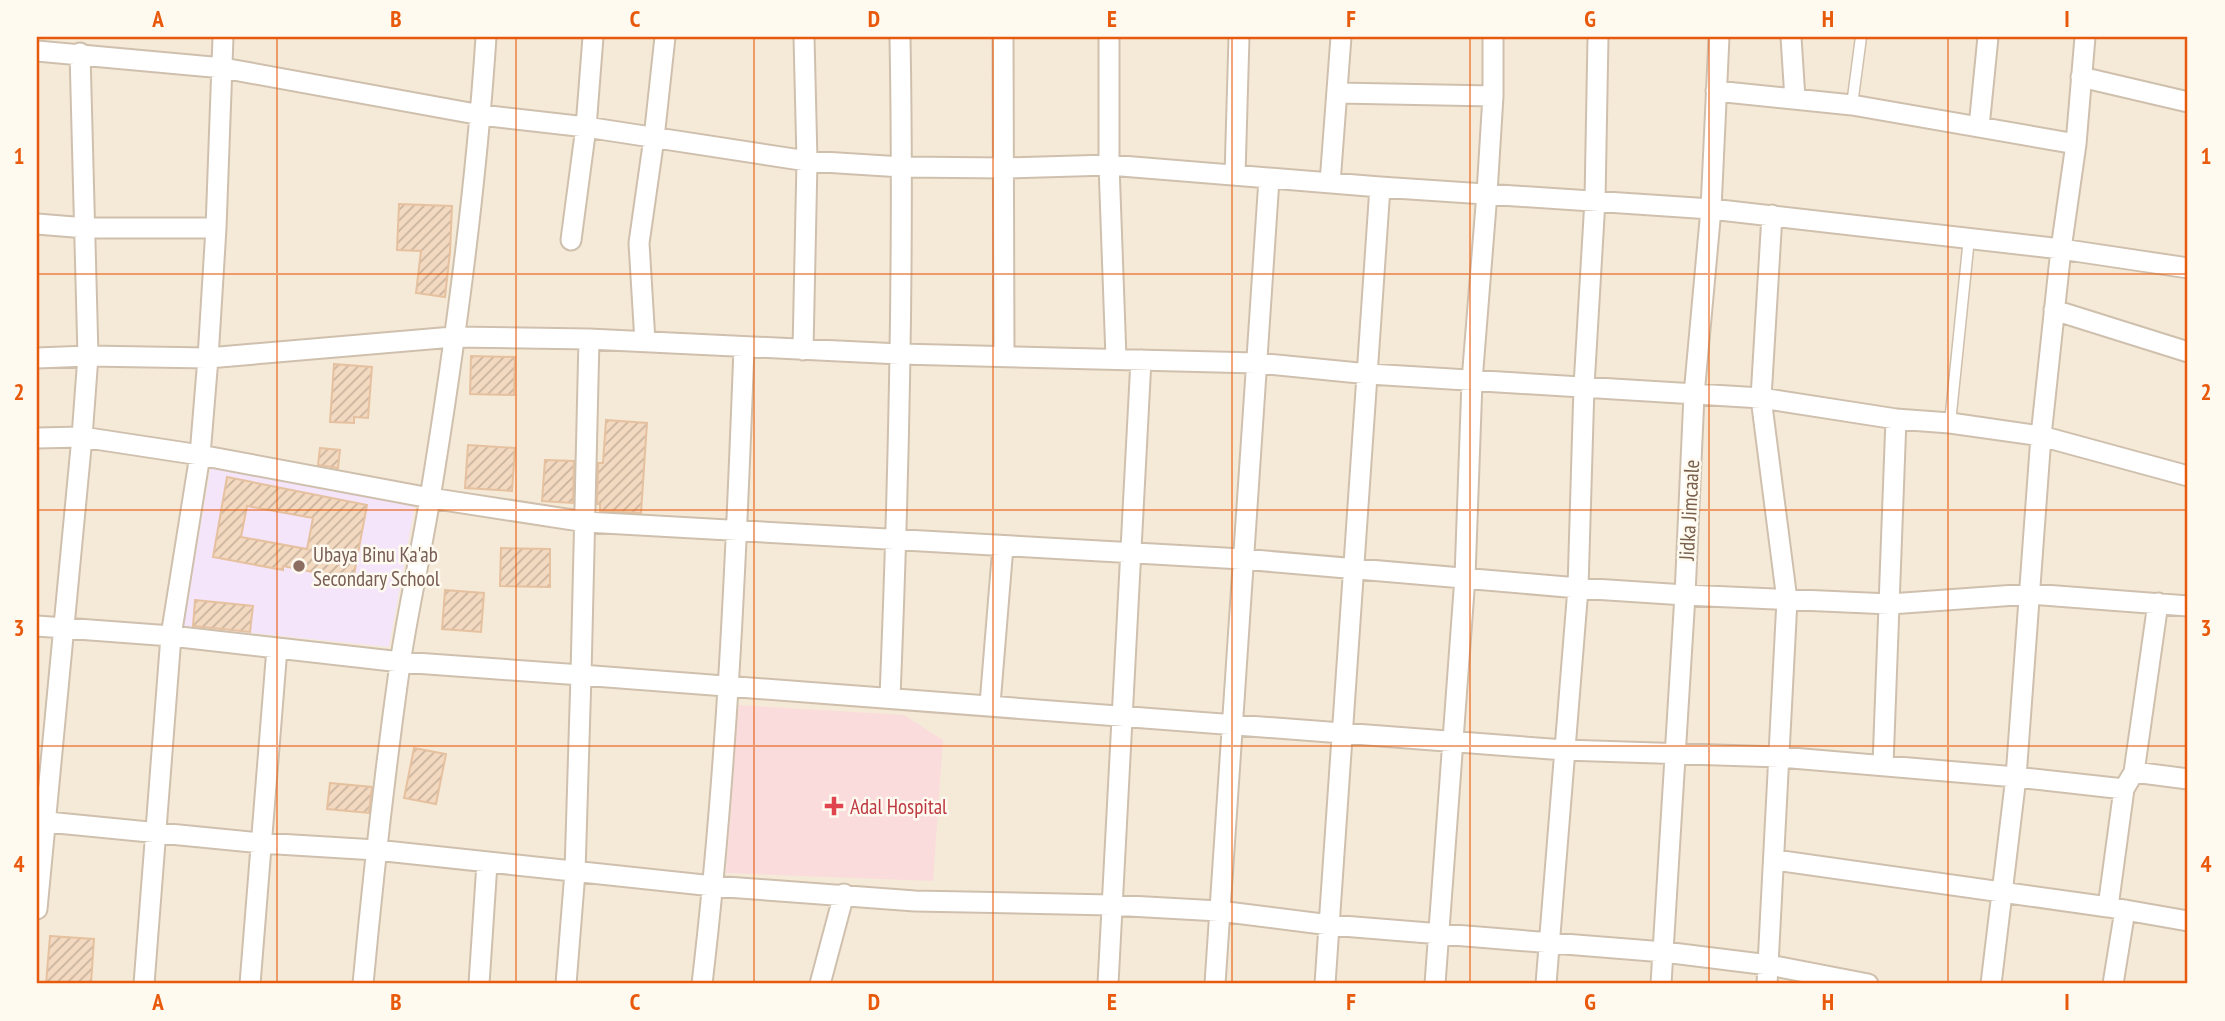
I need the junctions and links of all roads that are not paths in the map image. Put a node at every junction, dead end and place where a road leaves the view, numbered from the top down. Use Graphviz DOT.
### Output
graph roads {
  1 [pos="223,37"];
  2 [pos="486,37"];
  3 [pos="593,37"];
  4 [pos="665,37"];
  5 [pos="804,37"];
  6 [pos="900,37"];
  7 [pos="1003,37"];
  8 [pos="1109,37"];
  9 [pos="1239,37"];
  10 [pos="1341,37"];
  11 [pos="1493,37"];
  12 [pos="1598,37"];
  13 [pos="1719,37"];
  14 [pos="1791,37"];
  15 [pos="1861,37"];
  16 [pos="1988,37"];
  17 [pos="2085,37"];
  18 [pos="37,51"];
  19 [pos="80,53"];
  20 [pos="223,68"];
  21 [pos="2081,77"];
  22 [pos="1716,91"];
  23 [pos="1338,93"];
  24 [pos="1493,96"];
  25 [pos="1795,99"];
  26 [pos="2188,102"];
  27 [pos="1852,105"];
  28 [pos="481,115"];
  29 [pos="586,127"];
  30 [pos="1979,127"];
  31 [pos="654,138"];
  32 [pos="2076,144"];
  33 [pos="807,161"];
  34 [pos="1109,165"];
  35 [pos="902,167"];
  36 [pos="1004,168"];
  37 [pos="1235,175"];
  38 [pos="1269,179"];
  39 [pos="1331,184"];
  40 [pos="1380,187"];
  41 [pos="1487,193"];
  42 [pos="1595,200"];
  43 [pos="1711,209"];
  44 [pos="1772,215"];
  45 [pos="37,224"];
  46 [pos="86,228"];
  47 [pos="216,228"];
  48 [pos="1969,238"];
  49 [pos="570,240"];
  50 [pos="2061,248"];
  51 [pos="2188,268"];
  52 [pos="2054,310"];
  53 [pos="453,337"];
  54 [pos="589,339"];
  55 [pos="645,342"];
  56 [pos="744,348"];
  57 [pos="803,350"];
  58 [pos="2188,352"];
  59 [pos="900,354"];
  60 [pos="88,356"];
  61 [pos="1004,356"];
  62 [pos="37,358"];
  63 [pos="208,358"];
  64 [pos="1116,358"];
  65 [pos="1141,360"];
  66 [pos="1256,363"];
  67 [pos="1368,374"];
  68 [pos="1472,381"];
  69 [pos="1584,386"];
  70 [pos="1694,395"];
  71 [pos="1761,398"];
  72 [pos="1896,419"];
  73 [pos="1950,423"];
  74 [pos="2041,436"];
  75 [pos="37,438"];
  76 [pos="82,438"];
  77 [pos="200,455"];
  78 [pos="2188,476"];
  79 [pos="430,498"];
  80 [pos="586,522"];
  81 [pos="737,529"];
  82 [pos="897,540"];
  83 [pos="1003,546"];
  84 [pos="1132,553"];
  85 [pos="1242,559"];
  86 [pos="1355,570"];
  87 [pos="1465,577"];
  88 [pos="1578,588"];
  89 [pos="2029,594"];
  90 [pos="1685,595"];
  91 [pos="1787,600"];
  92 [pos="2158,603"];
  93 [pos="1891,604"];
  94 [pos="2188,606"];
  95 [pos="37,626"];
  96 [pos="62,628"];
  97 [pos="170,636"];
  98 [pos="277,648"];
  99 [pos="401,662"];
  100 [pos="581,675"];
  101 [pos="727,686"];
  102 [pos="890,697"];
  103 [pos="990,704"];
  104 [pos="1122,715"];
  105 [pos="1234,725"];
  106 [pos="1342,733"];
  107 [pos="1454,742"];
  108 [pos="1564,750"];
  109 [pos="1674,755"];
  110 [pos="1780,757"];
  111 [pos="1883,765"];
  112 [pos="2134,772"];
  113 [pos="2016,776"];
  114 [pos="2188,779"];
  115 [pos="2124,789"];
  116 [pos="41,822"];
  117 [pos="155,833"];
  118 [pos="261,843"];
  119 [pos="376,850"];
  120 [pos="1775,860"];
  121 [pos="487,863"];
  122 [pos="575,872"];
  123 [pos="713,886"];
  124 [pos="2003,891"];
  125 [pos="844,894"];
  126 [pos="1111,905"];
  127 [pos="2116,908"];
  128 [pos="37,909"];
  129 [pos="1219,911"];
  130 [pos="2188,921"];
  131 [pos="1331,925"];
  132 [pos="1439,933"];
  133 [pos="1550,944"];
  134 [pos="1664,952"];
  135 [pos="1768,975"];
  136 [pos="144,984"];
  137 [pos="250,984"];
  138 [pos="363,984"];
  139 [pos="479,984"];
  140 [pos="566,984"];
  141 [pos="702,984"];
  142 [pos="820,984"];
  143 [pos="1108,984"];
  144 [pos="1215,984"];
  145 [pos="1325,984"];
  146 [pos="1435,984"];
  147 [pos="1546,984"];
  148 [pos="1661,984"];
  149 [pos="1868,984"];
  150 [pos="1991,984"];
  151 [pos="2113,984"];
  1 -- 20 [label="street"];
  2 -- 28 [label="street"];
  3 -- 29 [label="street"];
  4 -- 31 [label="street"];
  5 -- 33 [label="street"];
  6 -- 35 [label="street"];
  7 -- 36 [label="street"];
  8 -- 34 [label="street"];
  9 -- 37 [label="street"];
  10 -- 23 [label="street"];
  11 -- 24 [label="street"];
  12 -- 42 [label="street"];
  13 -- 22 [label="street, Jidka Jimcaale"];
  14 -- 25 [label="street"];
  15 -- 27 [label="lane"];
  16 -- 30 [label="street"];
  17 -- 21 [label="street"];
  18 -- 19 [label="street"];
  19 -- 20 [label="street"];
  19 -- 46 [label="street"];
  20 -- 28 [label="street"];
  20 -- 47 [label="street"];
  21 -- 26 [label="street"];
  21 -- 32 [label="street"];
  22 -- 25 [label="street"];
  22 -- 43 [label="street, Jidka Jimcaale"];
  23 -- 24 [label="street"];
  23 -- 39 [label="street"];
  24 -- 41 [label="street"];
  25 -- 27 [label="street"];
  27 -- 30 [label="street"];
  28 -- 29 [label="street"];
  28 -- 53 [label="street"];
  29 -- 31 [label="street"];
  29 -- 49 [label="street"];
  30 -- 32 [label="street"];
  31 -- 33 [label="street"];
  31 -- 55 [label="street"];
  32 -- 50 [label="street"];
  33 -- 35 [label="street"];
  33 -- 57 [label="street"];
  34 -- 36 [label="street"];
  34 -- 37 [label="street"];
  34 -- 64 [label="street"];
  35 -- 36 [label="street"];
  35 -- 59 [label="street"];
  36 -- 61 [label="street"];
  37 -- 38 [label="street"];
  38 -- 39 [label="street"];
  38 -- 66 [label="street"];
  39 -- 40 [label="street"];
  40 -- 41 [label="street"];
  40 -- 67 [label="street"];
  41 -- 42 [label="street"];
  41 -- 68 [label="street"];
  42 -- 43 [label="street"];
  42 -- 69 [label="street"];
  43 -- 44 [label="street"];
  43 -- 70 [label="street, Jidka Jimcaale"];
  44 -- 48 [label="street"];
  44 -- 71 [label="street"];
  45 -- 46 [label="street"];
  46 -- 47 [label="street"];
  46 -- 60 [label="street"];
  47 -- 63 [label="street"];
  48 -- 50 [label="street"];
  48 -- 73 [label="lane"];
  50 -- 51 [label="street"];
  50 -- 52 [label="street"];
  52 -- 58 [label="street"];
  52 -- 74 [label="street"];
  53 -- 54 [label="street"];
  53 -- 63 [label="street"];
  53 -- 79 [label="street"];
  54 -- 55 [label="street"];
  54 -- 80 [label="street"];
  55 -- 56 [label="street"];
  56 -- 57 [label="street"];
  56 -- 81 [label="street"];
  57 -- 59 [label="street"];
  59 -- 61 [label="street"];
  59 -- 82 [label="street"];
  60 -- 62 [label="street"];
  60 -- 63 [label="street"];
  60 -- 76 [label="street"];
  61 -- 64 [label="street"];
  63 -- 77 [label="street"];
  64 -- 65 [label="street"];
  65 -- 66 [label="street"];
  65 -- 84 [label="street"];
  66 -- 67 [label="street"];
  66 -- 85 [label="street"];
  67 -- 68 [label="street"];
  67 -- 86 [label="street"];
  68 -- 69 [label="street"];
  68 -- 87 [label="street"];
  69 -- 70 [label="street"];
  69 -- 88 [label="street"];
  70 -- 71 [label="street"];
  70 -- 90 [label="street, Jidka Jimcaale"];
  71 -- 72 [label="street"];
  71 -- 91 [label="street"];
  72 -- 73 [label="street"];
  72 -- 93 [label="street"];
  73 -- 74 [label="street"];
  74 -- 78 [label="street"];
  74 -- 89 [label="street"];
  75 -- 76 [label="street"];
  76 -- 77 [label="street"];
  76 -- 96 [label="street"];
  77 -- 79 [label="street"];
  77 -- 97 [label="street"];
  79 -- 80 [label="street"];
  79 -- 99 [label="street"];
  80 -- 81 [label="street"];
  80 -- 100 [label="street"];
  81 -- 82 [label="street"];
  81 -- 101 [label="street"];
  82 -- 83 [label="street"];
  82 -- 102 [label="street"];
  83 -- 84 [label="street"];
  83 -- 103 [label="street"];
  84 -- 85 [label="street"];
  84 -- 104 [label="street"];
  85 -- 86 [label="street"];
  85 -- 105 [label="street"];
  86 -- 87 [label="street"];
  86 -- 106 [label="street"];
  87 -- 88 [label="street"];
  87 -- 107 [label="street"];
  88 -- 90 [label="street"];
  88 -- 108 [label="street"];
  89 -- 92 [label="street"];
  89 -- 93 [label="street"];
  89 -- 113 [label="street"];
  90 -- 91 [label="street"];
  90 -- 109 [label="street, Jidka Jimcaale"];
  91 -- 93 [label="street"];
  91 -- 110 [label="street"];
  92 -- 94 [label="street"];
  92 -- 112 [label="street"];
  93 -- 111 [label="street"];
  95 -- 96 [label="street"];
  96 -- 97 [label="street"];
  96 -- 116 [label="street"];
  97 -- 98 [label="street"];
  97 -- 117 [label="street"];
  98 -- 99 [label="street"];
  98 -- 118 [label="street"];
  99 -- 100 [label="street"];
  99 -- 119 [label="street"];
  100 -- 101 [label="street"];
  100 -- 122 [label="street"];
  101 -- 102 [label="street"];
  101 -- 123 [label="street"];
  102 -- 103 [label="street"];
  103 -- 104 [label="street"];
  104 -- 105 [label="street"];
  104 -- 126 [label="street"];
  105 -- 106 [label="street"];
  105 -- 129 [label="street"];
  106 -- 107 [label="street"];
  106 -- 131 [label="street"];
  107 -- 108 [label="street"];
  107 -- 132 [label="street"];
  108 -- 109 [label="street"];
  108 -- 133 [label="street"];
  109 -- 110 [label="street"];
  109 -- 134 [label="street, Jidka Jimcaale"];
  110 -- 111 [label="street"];
  110 -- 120 [label="street"];
  111 -- 113 [label="street"];
  112 -- 114 [label="street"];
  112 -- 115 [label="street"];
  113 -- 115 [label="street"];
  113 -- 124 [label="street"];
  115 -- 127 [label="street"];
  116 -- 117 [label="street"];
  116 -- 128 [label="street"];
  117 -- 118 [label="street"];
  117 -- 136 [label="street"];
  118 -- 119 [label="street"];
  118 -- 137 [label="street"];
  119 -- 121 [label="street"];
  119 -- 138 [label="street"];
  120 -- 124 [label="street"];
  120 -- 135 [label="street"];
  121 -- 122 [label="street"];
  121 -- 139 [label="street"];
  122 -- 123 [label="street"];
  122 -- 140 [label="street"];
  123 -- 125 [label="street"];
  123 -- 141 [label="street"];
  124 -- 127 [label="street"];
  124 -- 150 [label="street"];
  125 -- 126 [label="street"];
  125 -- 142 [label="street"];
  126 -- 129 [label="street"];
  126 -- 143 [label="street"];
  127 -- 130 [label="street"];
  127 -- 151 [label="street"];
  129 -- 131 [label="street"];
  129 -- 144 [label="street"];
  131 -- 132 [label="street"];
  131 -- 145 [label="street"];
  132 -- 133 [label="street"];
  132 -- 146 [label="street"];
  133 -- 134 [label="street"];
  133 -- 147 [label="street"];
  134 -- 135 [label="street"];
  134 -- 148 [label="street, Jidka Jimcaale"];
  135 -- 149 [label="street"];
}
